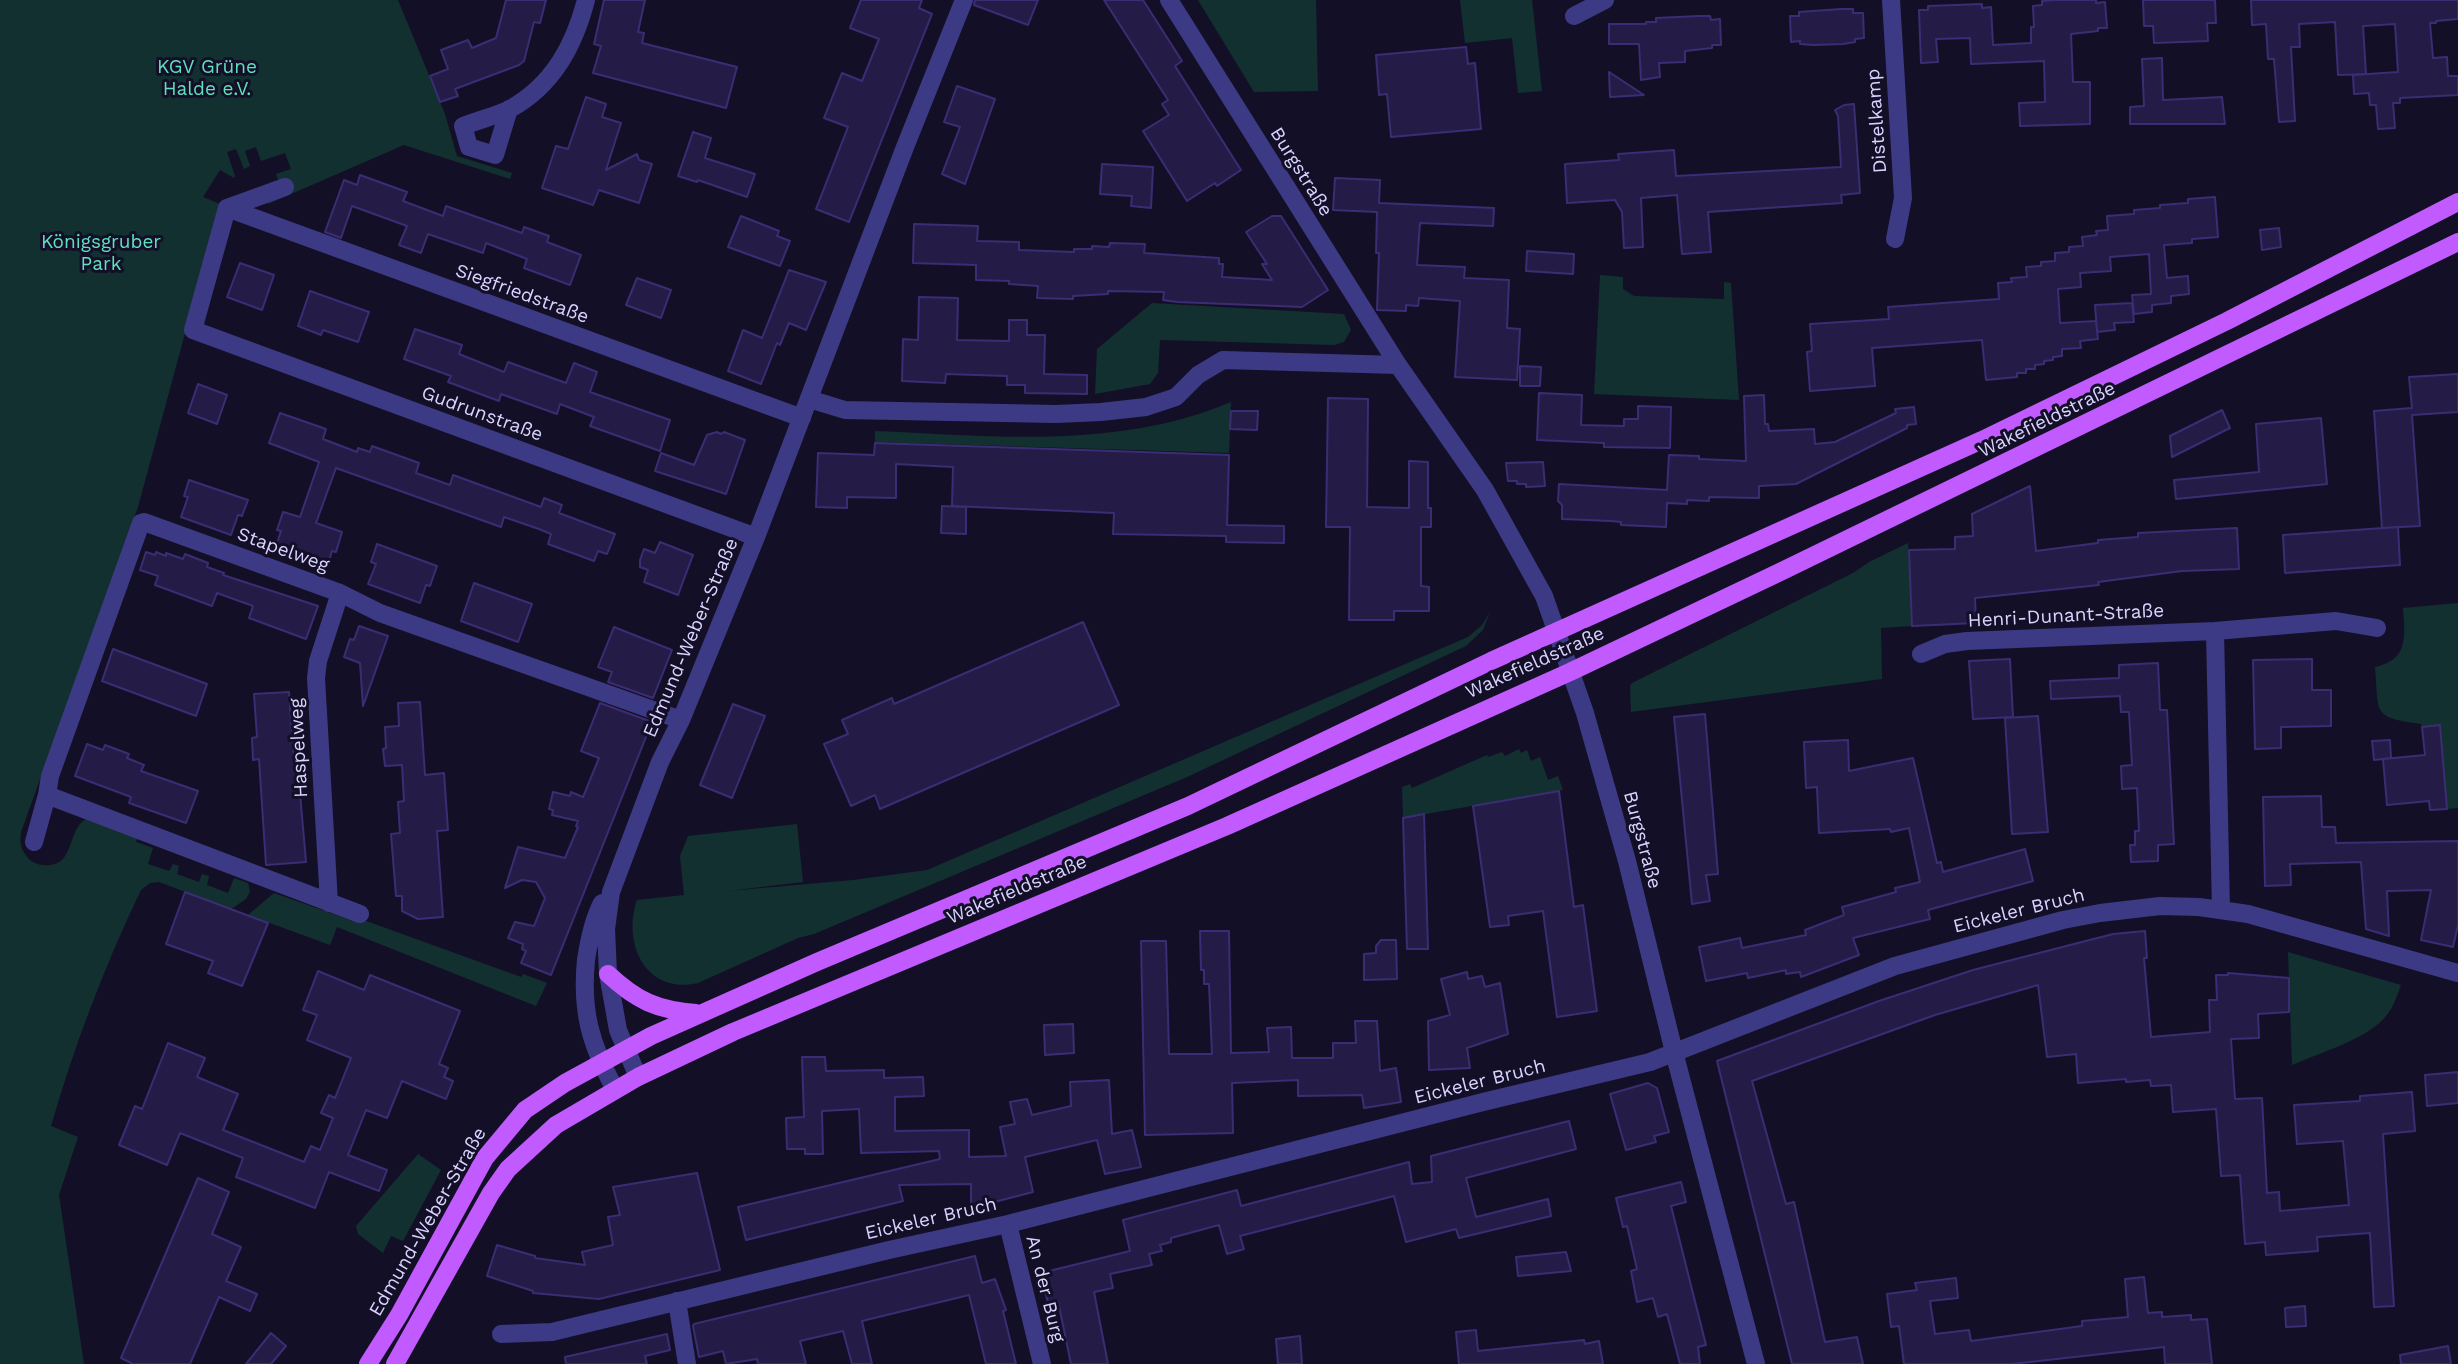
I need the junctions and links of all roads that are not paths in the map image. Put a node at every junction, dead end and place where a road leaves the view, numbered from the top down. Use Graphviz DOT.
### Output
graph roads {
  1 [pos="586,0"];
  2 [pos="964,0"];
  3 [pos="1169,0"];
  4 [pos="1605,0"];
  5 [pos="1891,0"];
  6 [pos="1574,16"];
  7 [pos="509,109"];
  8 [pos="285,187"];
  9 [pos="2458,202"];
  10 [pos="228,208"];
  11 [pos="1895,239"];
  12 [pos="2458,242"];
  13 [pos="1398,365"];
  14 [pos="809,400"];
  15 [pos="802,418"];
  16 [pos="756,537"];
  17 [pos="340,593"];
  18 [pos="2377,628"];
  19 [pos="2215,631"];
  20 [pos="1556,632"];
  21 [pos="1921,654"];
  22 [pos="1570,672"];
  23 [pos="681,720"];
  24 [pos="47,796"];
  25 [pos="34,842"];
  26 [pos="611,892"];
  27 [pos="329,904"];
  28 [pos="2221,910"];
  29 [pos="360,914"];
  30 [pos="2458,973"];
  31 [pos="608,974"];
  32 [pos="700,1013"];
  33 [pos="625,1048"];
  34 [pos="1674,1052"];
  35 [pos="600,1062"];
  36 [pos="638,1077"];
  37 [pos="615,1089"];
  38 [pos="1008,1224"];
  39 [pos="677,1301"];
  40 [pos="501,1334"];
  41 [pos="368,1364"];
  42 [pos="396,1364"];
  43 [pos="687,1364"];
  44 [pos="1042,1364"];
  45 [pos="1756,1364"];
  1 -- 7 [label="street"];
  2 -- 14 [label="street, Edmund-Weber-Straße"];
  3 -- 13 [label="street, Burgstraße"];
  4 -- 6 [label="street"];
  5 -- 11 [label="street, Distelkamp"];
  8 -- 10 [label="street"];
  9 -- 20 [label="main road, Wakefieldstraße"];
  10 -- 15 [label="street, Siegfriedstraße"];
  10 -- 16 [label="street, Gudrunstraße"];
  12 -- 22 [label="main road, Wakefieldstraße"];
  13 -- 14 [label="street"];
  13 -- 20 [label="street, Burgstraße"];
  14 -- 15 [label="street, Edmund-Weber-Straße"];
  15 -- 16 [label="street, Edmund-Weber-Straße"];
  16 -- 23 [label="street, Edmund-Weber-Straße"];
  17 -- 23 [label="street, Stapelweg"];
  17 -- 24 [label="street, Stapelweg"];
  17 -- 27 [label="street, Haspelweg"];
  18 -- 19 [label="street, Henri-Dunant-Straße"];
  19 -- 21 [label="street, Henri-Dunant-Straße"];
  19 -- 28 [label="street"];
  20 -- 22 [label="street, Burgstraße"];
  20 -- 32 [label="main road, Wakefieldstraße"];
  22 -- 34 [label="street, Burgstraße"];
  22 -- 36 [label="main road, Wakefieldstraße"];
  23 -- 26 [label="street, Edmund-Weber-Straße"];
  24 -- 25 [label="street, Stapelweg"];
  24 -- 27 [label="street"];
  26 -- 31 [label="street, Edmund-Weber-Straße"];
  26 -- 35 [label="street, Edmund-Weber-Straße"];
  27 -- 29 [label="street"];
  28 -- 30 [label="street, Eickeler Bruch"];
  28 -- 34 [label="street, Eickeler Bruch"];
  31 -- 32 [label="main road"];
  31 -- 33 [label="street, Edmund-Weber-Straße"];
  32 -- 33 [label="main road, Wakefieldstraße"];
  33 -- 35 [label="main road, Edmund-Weber-Straße"];
  33 -- 36 [label="street, Edmund-Weber-Straße"];
  34 -- 38 [label="street, Eickeler Bruch"];
  34 -- 45 [label="street, Burgstraße"];
  35 -- 37 [label="street, Edmund-Weber-Straße"];
  35 -- 41 [label="main road, Edmund-Weber-Straße"];
  36 -- 37 [label="main road, Wakefieldstraße"];
  37 -- 42 [label="main road, Edmund-Weber-Straße"];
  38 -- 39 [label="street, Eickeler Bruch"];
  38 -- 44 [label="street, An der Burg"];
  39 -- 40 [label="street, Eickeler Bruch"];
  39 -- 43 [label="street"];
}
